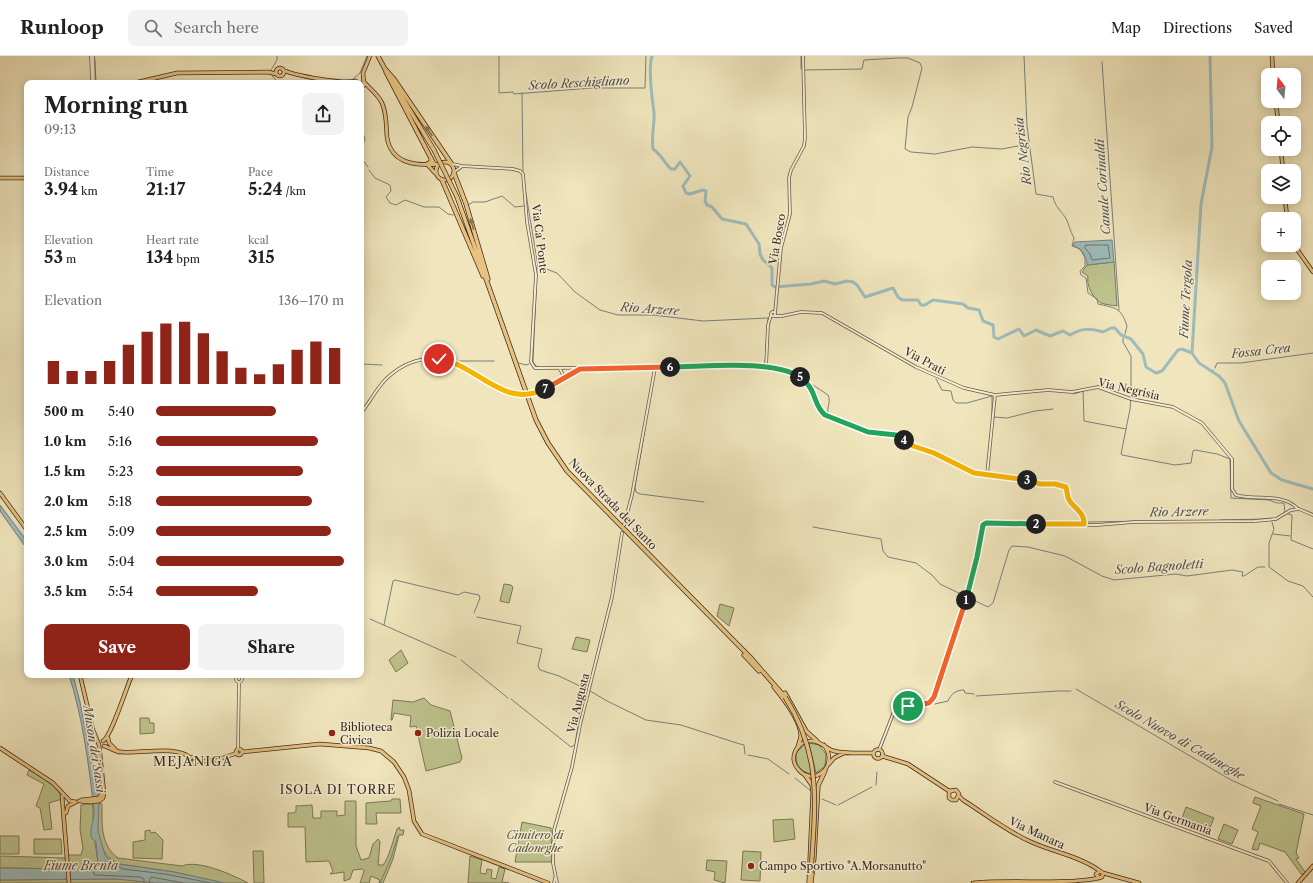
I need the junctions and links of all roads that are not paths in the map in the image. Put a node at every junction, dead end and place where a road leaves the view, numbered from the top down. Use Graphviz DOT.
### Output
graph roads {
  1 [pos="92,56"];
  2 [pos="370,56"];
  3 [pos="378,56"];
  4 [pos="803,56"];
  5 [pos="1272,56"];
  6 [pos="1273,68"];
  7 [pos="385,69"];
  8 [pos="276,70"];
  9 [pos="283,70"];
  10 [pos="268,72"];
  11 [pos="363,73"];
  12 [pos="276,74"];
  13 [pos="292,74"];
  14 [pos="282,75"];
  15 [pos="93,80"];
  16 [pos="147,80"];
  17 [pos="332,80"];
  18 [pos="358,80"];
  19 [pos="363,80"];
  20 [pos="364,82"];
  21 [pos="364,88"];
  22 [pos="370,89"];
  23 [pos="431,157"];
  24 [pos="427,164"];
  25 [pos="451,164"];
  26 [pos="436,165"];
  27 [pos="462,166"];
  28 [pos="454,172"];
  29 [pos="436,174"];
  30 [pos="0,178"];
  31 [pos="24,178"];
  32 [pos="442,180"];
  33 [pos="1298,252"];
  34 [pos="1313,272"];
  35 [pos="489,288"];
  36 [pos="774,315"];
  37 [pos="766,367"];
  38 [pos="653,368"];
  39 [pos="559,369"];
  40 [pos="580,369"];
  41 [pos="564,377"];
  42 [pos="995,395"];
  43 [pos="364,410"];
  44 [pos="987,475"];
  45 [pos="0,493"];
  46 [pos="1298,509"];
  47 [pos="1313,515"];
  48 [pos="1084,524"];
  49 [pos="624,525"];
  50 [pos="24,526"];
  51 [pos="622,533"];
  52 [pos="738,646"];
  53 [pos="81,678"];
  54 [pos="131,678"];
  55 [pos="238,678"];
  56 [pos="112,726"];
  57 [pos="108,738"];
  58 [pos="817,741"];
  59 [pos="102,744"];
  60 [pos="824,746"];
  61 [pos="798,747"];
  62 [pos="0,748"];
  63 [pos="113,748"];
  64 [pos="238,749"];
  65 [pos="879,750"];
  66 [pos="118,752"];
  67 [pos="242,752"];
  68 [pos="846,752"];
  69 [pos="236,753"];
  70 [pos="874,753"];
  71 [pos="882,756"];
  72 [pos="828,765"];
  73 [pos="825,771"];
  74 [pos="805,775"];
  75 [pos="1055,782"];
  76 [pos="945,788"];
  77 [pos="951,790"];
  78 [pos="61,792"];
  79 [pos="948,794"];
  80 [pos="959,796"];
  81 [pos="956,800"];
  82 [pos="963,800"];
  83 [pos="79,802"];
  84 [pos="64,803"];
  85 [pos="69,803"];
  86 [pos="65,814"];
  87 [pos="1086,863"];
  88 [pos="1313,866"];
  89 [pos="1101,872"];
  90 [pos="1096,873"];
  91 [pos="1113,876"];
  92 [pos="1100,878"];
  93 [pos="1082,880"];
  94 [pos="69,883"];
  95 [pos="548,883"];
  96 [pos="555,883"];
  97 [pos="810,883"];
  98 [pos="973,883"];
  99 [pos="1139,883"];
  100 [pos="1287,883"];
  101 [pos="1298,883"];
  1 -- 15 [label="street"];
  2 -- 11 [label="main road"];
  3 -- 7 [label="highway, Nuova Strada del Santo"];
  4 -- 36 [label="street, Via Bosco"];
  5 -- 6 [label="main road"];
  7 -- 23 [label="highway"];
  25 -- 7 [label="highway, one-way"];
  7 -- 35 [label="highway, Nuova Strada del Santo, bridge"];
  8 -- 9 [label="main road"];
  8 -- 10 [label="main road"];
  8 -- 12 [label="main road"];
  9 -- 13 [label="main road"];
  9 -- 14 [label="main road"];
  10 -- 12 [label="main road"];
  10 -- 16 [label="main road"];
  11 -- 18 [label="main road"];
  11 -- 19 [label="main road"];
  12 -- 14 [label="main road"];
  13 -- 14 [label="main road"];
  13 -- 17 [label="main road"];
  20 -- 22 [label="main road"];
  21 -- 22 [label="main road"];
  22 -- 24 [label="main road"];
  23 -- 24 [label="highway"];
  23 -- 26 [label="highway"];
  24 -- 26 [label="main road"];
  24 -- 29 [label="main road"];
  25 -- 26 [label="main road"];
  25 -- 27 [label="street, Via Ca' Ponte"];
  25 -- 28 [label="main road"];
  26 -- 29 [label="main road"];
  27 -- 28 [label="street"];
  27 -- 39 [label="street, Via Ca' Ponte"];
  28 -- 32 [label="main road"];
  35 -- 28 [label="highway, one-way"];
  29 -- 32 [label="main road"];
  30 -- 31 [label="main road"];
  32 -- 35 [label="highway"];
  33 -- 34 [label="main road"];
  35 -- 52 [label="highway, Nuova Strada del Santo"];
  36 -- 37 [label="street"];
  36 -- 42 [label="street, Via Prati"];
  37 -- 38 [label="street"];
  37 -- 44 [label="street"];
  38 -- 40 [label="street"];
  38 -- 49 [label="street"];
  39 -- 40 [label="street"];
  39 -- 41 [label="street"];
  40 -- 41 [label="street"];
  41 -- 43 [label="street, bridge"];
  42 -- 44 [label="street"];
  42 -- 46 [label="street, Via Negrisia"];
  44 -- 48 [label="street"];
  45 -- 50 [label="main road"];
  46 -- 47 [label="street"];
  46 -- 48 [label="street"];
  48 -- 65 [label="street"];
  51 -- 96 [label="street, Via Augusta"];
  52 -- 58 [label="highway"];
  52 -- 61 [label="highway"];
  52 -- 97 [label="highway, Nuova Strada del Santo, bridge"];
  53 -- 59 [label="main road"];
  54 -- 56 [label="main road"];
  55 -- 64 [label="street"];
  56 -- 57 [label="main road"];
  56 -- 59 [label="main road"];
  57 -- 59 [label="main road"];
  57 -- 63 [label="main road"];
  58 -- 60 [label="main road"];
  58 -- 61 [label="main road"];
  59 -- 63 [label="main road"];
  59 -- 66 [label="main road"];
  59 -- 83 [label="main road"];
  60 -- 68 [label="main road"];
  60 -- 72 [label="main road"];
  61 -- 74 [label="main road"];
  62 -- 78 [label="main road"];
  63 -- 66 [label="main road"];
  64 -- 67 [label="main road"];
  64 -- 69 [label="main road"];
  65 -- 70 [label="main road"];
  65 -- 71 [label="main road"];
  66 -- 69 [label="main road"];
  67 -- 69 [label="main road"];
  67 -- 95 [label="main road"];
  68 -- 70 [label="main road"];
  68 -- 72 [label="main road"];
  70 -- 71 [label="main road"];
  71 -- 76 [label="main road"];
  72 -- 73 [label="main road"];
  73 -- 74 [label="main road"];
  73 -- 97 [label="highway, bridge"];
  74 -- 97 [label="highway, bridge"];
  75 -- 100 [label="street, Via Germania"];
  76 -- 77 [label="main road"];
  76 -- 79 [label="main road"];
  77 -- 79 [label="main road"];
  77 -- 80 [label="main road"];
  78 -- 84 [label="main road"];
  78 -- 85 [label="main road"];
  79 -- 81 [label="main road"];
  80 -- 81 [label="main road"];
  80 -- 82 [label="main road, Via Manara"];
  81 -- 82 [label="main road"];
  82 -- 87 [label="main road, Via Manara"];
  83 -- 85 [label="main road"];
  83 -- 86 [label="main road"];
  84 -- 85 [label="main road"];
  84 -- 86 [label="main road"];
  85 -- 86 [label="main road"];
  86 -- 94 [label="main road"];
  87 -- 89 [label="main road, Via Manara"];
  87 -- 90 [label="main road, Via Manara"];
  88 -- 101 [label="main road"];
  89 -- 90 [label="main road"];
  89 -- 91 [label="main road, Via Manara"];
  89 -- 92 [label="main road"];
  90 -- 92 [label="main road, Via Manara"];
  90 -- 93 [label="main road"];
  91 -- 92 [label="main road"];
  91 -- 99 [label="main road"];
  92 -- 93 [label="main road"];
  93 -- 98 [label="main road"];
}
